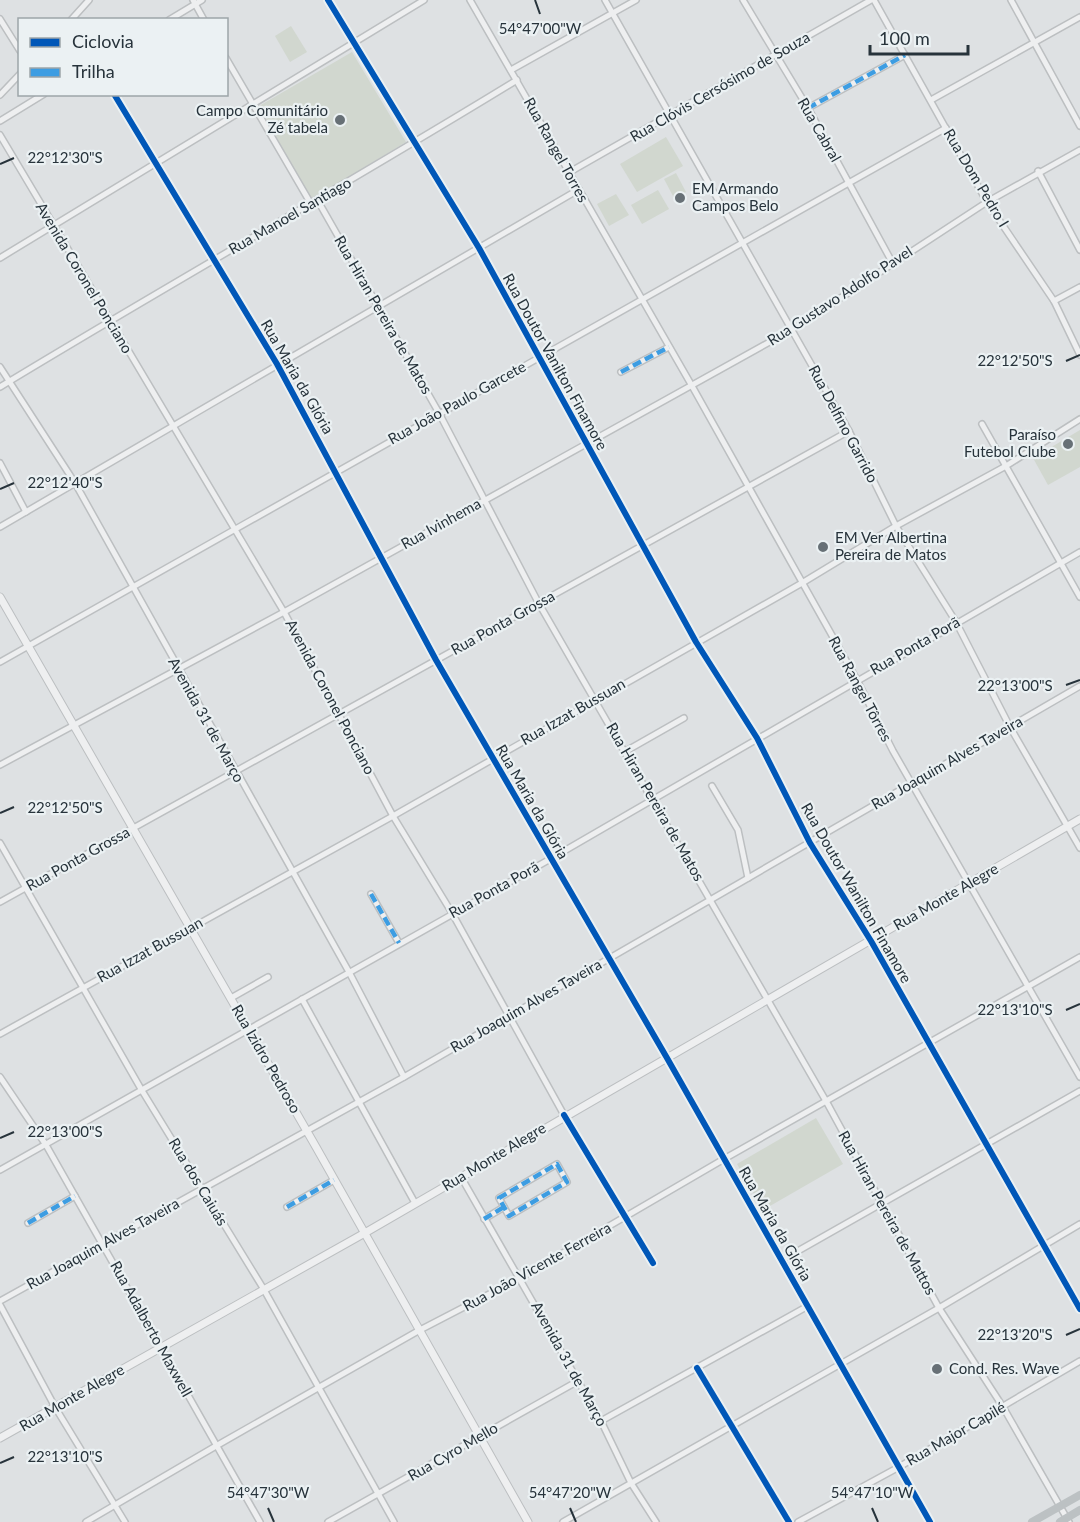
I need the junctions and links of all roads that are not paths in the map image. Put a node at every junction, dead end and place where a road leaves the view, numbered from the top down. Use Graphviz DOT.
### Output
graph roads {
  1 [pos="89,0"];
  2 [pos="202,0"];
  3 [pos="328,0"];
  4 [pos="424,0"];
  5 [pos="470,0"];
  6 [pos="605,0"];
  7 [pos="636,0"];
  8 [pos="743,0"];
  9 [pos="872,0"];
  10 [pos="1011,0"];
  11 [pos="194,2"];
  12 [pos="613,13"];
  13 [pos="1080,17"];
  14 [pos="72,18"];
  15 [pos="172,18"];
  16 [pos="203,18"];
  17 [pos="0,19"];
  18 [pos="353,42"];
  19 [pos="1035,42"];
  20 [pos="18,48"];
  21 [pos="775,55"];
  22 [pos="905,55"];
  23 [pos="228,61"];
  24 [pos="511,69"];
  25 [pos="18,76"];
  26 [pos="517,80"];
  27 [pos="0,95"];
  28 [pos="41,96"];
  29 [pos="115,96"];
  30 [pos="930,100"];
  31 [pos="253,103"];
  32 [pos="808,108"];
  33 [pos="670,115"];
  34 [pos="0,121"];
  35 [pos="1080,126"];
  36 [pos="946,128"];
  37 [pos="0,135"];
  38 [pos="414,143"];
  39 [pos="1080,150"];
  40 [pos="154,163"];
  41 [pos="1038,171"];
  42 [pos="568,173"];
  43 [pos="848,181"];
  44 [pos="578,190"];
  45 [pos="318,201"];
  46 [pos="987,202"];
  47 [pos="311,204"];
  48 [pos="54,225"];
  49 [pos="742,241"];
  50 [pos="479,248"];
  51 [pos="1080,250"];
  52 [pos="0,258"];
  53 [pos="214,259"];
  54 [pos="892,262"];
  55 [pos="1080,287"];
  56 [pos="641,300"];
  57 [pos="1054,301"];
  58 [pos="377,307"];
  59 [pos="110,323"];
  60 [pos="793,329"];
  61 [pos="669,347"];
  62 [pos="1080,355"];
  63 [pos="540,357"];
  64 [pos="277,364"];
  65 [pos="0,367"];
  66 [pos="621,372"];
  67 [pos="8,382"];
  68 [pos="692,386"];
  69 [pos="0,387"];
  70 [pos="440,413"];
  71 [pos="1080,419"];
  72 [pos="173,424"];
  73 [pos="982,424"];
  74 [pos="849,431"];
  75 [pos="587,444"];
  76 [pos="0,463"];
  77 [pos="1006,466"];
  78 [pos="336,470"];
  79 [pos="75,483"];
  80 [pos="746,487"];
  81 [pos="485,500"];
  82 [pos="26,512"];
  83 [pos="896,526"];
  84 [pos="0,527"];
  85 [pos="234,531"];
  86 [pos="642,546"];
  87 [pos="1080,552"];
  88 [pos="382,557"];
  89 [pos="1061,563"];
  90 [pos="802,584"];
  91 [pos="132,588"];
  92 [pos="0,597"];
  93 [pos="1080,597"];
  94 [pos="538,602"];
  95 [pos="284,612"];
  96 [pos="956,622"];
  97 [pos="696,642"];
  98 [pos="28,645"];
  99 [pos="436,660"];
  100 [pos="0,662"];
  101 [pos="178,669"];
  102 [pos="857,680"];
  103 [pos="1080,686"];
  104 [pos="597,700"];
  105 [pos="339,714"];
  106 [pos="684,718"];
  107 [pos="73,724"];
  108 [pos="1010,727"];
  109 [pos="757,738"];
  110 [pos="626,752"];
  111 [pos="493,758"];
  112 [pos="0,765"];
  113 [pos="235,772"];
  114 [pos="912,784"];
  115 [pos="712,786"];
  116 [pos="653,799"];
  117 [pos="393,816"];
  118 [pos="1080,819"];
  119 [pos="1068,826"];
  120 [pos="133,829"];
  121 [pos="0,843"];
  122 [pos="810,843"];
  123 [pos="1080,848"];
  124 [pos="551,859"];
  125 [pos="291,872"];
  126 [pos="748,878"];
  127 [pos="967,884"];
  128 [pos="25,888"];
  129 [pos="371,894"];
  130 [pos="710,900"];
  131 [pos="0,902"];
  132 [pos="452,913"];
  133 [pos="190,928"];
  134 [pos="871,941"];
  135 [pos="399,943"];
  136 [pos="1080,957"];
  137 [pos="609,958"];
  138 [pos="349,972"];
  139 [pos="268,977"];
  140 [pos="83,987"];
  141 [pos="1029,987"];
  142 [pos="231,998"];
  143 [pos="302,999"];
  144 [pos="767,999"];
  145 [pos="508,1017"];
  146 [pos="249,1030"];
  147 [pos="0,1034"];
  148 [pos="928,1043"];
  149 [pos="667,1058"];
  150 [pos="0,1077"];
  151 [pos="404,1077"];
  152 [pos="1080,1077"];
  153 [pos="141,1089"];
  154 [pos="1080,1091"];
  155 [pos="359,1101"];
  156 [pos="826,1101"];
  157 [pos="564,1115"];
  158 [pos="307,1130"];
  159 [pos="45,1144"];
  160 [pos="985,1144"];
  161 [pos="724,1159"];
  162 [pos="0,1170"];
  163 [pos="460,1177"];
  164 [pos="334,1180"];
  165 [pos="202,1189"];
  166 [pos="75,1196"];
  167 [pos="415,1203"];
  168 [pos="882,1203"];
  169 [pos="287,1207"];
  170 [pos="504,1207"];
  171 [pos="626,1217"];
  172 [pos="484,1219"];
  173 [pos="28,1223"];
  174 [pos="1080,1224"];
  175 [pos="363,1234"];
  176 [pos="103,1244"];
  177 [pos="1042,1246"];
  178 [pos="782,1260"];
  179 [pos="652,1263"];
  180 [pos="520,1278"];
  181 [pos="263,1288"];
  182 [pos="0,1303"];
  183 [pos="808,1306"];
  184 [pos="939,1308"];
  185 [pos="1080,1309"];
  186 [pos="418,1331"];
  187 [pos="162,1346"];
  188 [pos="1080,1361"];
  189 [pos="841,1364"];
  190 [pos="697,1368"];
  191 [pos="578,1381"];
  192 [pos="318,1388"];
  193 [pos="55,1407"];
  194 [pos="1003,1407"];
  195 [pos="601,1420"];
  196 [pos="731,1427"];
  197 [pos="0,1438"];
  198 [pos="479,1438"];
  199 [pos="216,1446"];
  200 [pos="899,1467"];
  201 [pos="631,1483"];
  202 [pos="380,1494"];
  203 [pos="1080,1495"];
  204 [pos="117,1506"];
  205 [pos="1060,1507"];
  206 [pos="1080,1510"];
  207 [pos="1065,1521"];
  208 [pos="86,1522"];
  209 [pos="125,1522"];
  210 [pos="260,1522"];
  211 [pos="328,1522"];
  212 [pos="394,1522"];
  213 [pos="528,1522"];
  214 [pos="563,1522"];
  215 [pos="656,1522"];
  216 [pos="789,1522"];
  217 [pos="798,1522"];
  218 [pos="930,1522"];
  219 [pos="1032,1522"];
  1 -- 14 [label="street"];
  2 -- 11 [label="street"];
  3 -- 18 [label="street, Rua Doutor Vanilton Finamore"];
  4 -- 18 [label="street"];
  5 -- 24 [label="street, Rua Rangel Torres"];
  6 -- 12 [label="street, Rua Delfino Garrido"];
  7 -- 12 [label="street"];
  8 -- 21 [label="street, Rua Cabral"];
  9 -- 21 [label="street, Rua Clóvis Cersósimo de Souza"];
  9 -- 22 [label="street, Rua Dom Pedro I"];
  10 -- 19 [label="street"];
  11 -- 15 [label="street"];
  11 -- 16 [label="street"];
  12 -- 24 [label="street"];
  12 -- 33 [label="street, Rua Delfino Garrido"];
  13 -- 19 [label="street"];
  17 -- 20 [label="street"];
  18 -- 31 [label="street"];
  18 -- 38 [label="street, Rua Doutor Vanilton Finamore"];
  19 -- 30 [label="street"];
  19 -- 35 [label="street"];
  21 -- 32 [label="street, Rua Cabral"];
  21 -- 33 [label="street, Rua Clóvis Cersósimo de Souza"];
  22 -- 30 [label="street, Rua Dom Pedro I"];
  22 -- 32 [label="street"];
  23 -- 31 [label="street"];
  24 -- 26 [label="street, Rua Rangel Torres"];
  25 -- 27 [label="street"];
  26 -- 38 [label="street, Rua Manoel Santiago"];
  26 -- 42 [label="street, Rua Rangel Torres"];
  28 -- 34 [label="street"];
  29 -- 40 [label="street, Rua Maria da Glória"];
  30 -- 36 [label="street, Rua Dom Pedro I"];
  31 -- 40 [label="street"];
  31 -- 47 [label="street"];
  32 -- 43 [label="street, Rua Cabral"];
  33 -- 42 [label="street, Rua Clóvis Cersósimo de Souza"];
  33 -- 49 [label="street, Rua Delfino Garrido"];
  36 -- 43 [label="street, Rua João Paulo Garcete"];
  36 -- 46 [label="street, Rua Dom Pedro I"];
  37 -- 48 [label="street, Avenida Coronel Ponciano"];
  38 -- 45 [label="street, Rua Manoel Santiago"];
  38 -- 50 [label="street, Rua Doutor Vanilton Finamore"];
  39 -- 41 [label="street"];
  40 -- 48 [label="street"];
  40 -- 53 [label="street, Rua Maria da Glória"];
  41 -- 46 [label="street"];
  41 -- 51 [label="street"];
  42 -- 44 [label="street, Rua Rangel Torres"];
  43 -- 49 [label="street, Rua João Paulo Garcete"];
  43 -- 54 [label="street, Rua Cabral"];
  44 -- 50 [label="street"];
  44 -- 56 [label="street, Rua Rangel Torres"];
  45 -- 47 [label="street, Rua Manoel Santiago"];
  45 -- 58 [label="street, Rua Hiran Pereira de Matos"];
  46 -- 54 [label="street, Rua Gustavo Adolfo Pavel"];
  46 -- 57 [label="street, Rua Dom Pedro I"];
  47 -- 53 [label="street, Rua Manoel Santiago"];
  48 -- 52 [label="street"];
  48 -- 59 [label="street, Avenida Coronel Ponciano"];
  49 -- 56 [label="street, Rua João Paulo Garcete"];
  49 -- 60 [label="street, Rua Delfino Garrido"];
  50 -- 58 [label="street"];
  50 -- 63 [label="street, Rua Doutor Vanilton Finamore"];
  53 -- 59 [label="street, Rua Manoel Santiago"];
  53 -- 64 [label="street, Rua Maria da Glória"];
  54 -- 60 [label="street, Rua Gustavo Adolfo Pavel"];
  55 -- 57 [label="street"];
  56 -- 61 [label="street, Rua Rangel Tôrres"];
  56 -- 63 [label="street, Rua João Paulo Garcete"];
  57 -- 62 [label="street, Rua Dom Pedro I"];
  58 -- 64 [label="street"];
  58 -- 70 [label="street, Rua Hiran Pereira de Matos"];
  59 -- 67 [label="street, Rua Manoel Santiago"];
  59 -- 72 [label="street, Avenida Coronel Ponciano"];
  60 -- 68 [label="street, Rua Gustavo Adolfo Pavel"];
  60 -- 74 [label="street, Rua Delfino Garrido"];
  61 -- 66 [label="street"];
  61 -- 68 [label="street, Rua Rangel Tôrres"];
  63 -- 70 [label="street, Rua João Paulo Garcete"];
  63 -- 75 [label="street, Rua Doutor Vanilton Finamore"];
  64 -- 72 [label="street"];
  64 -- 78 [label="street, Rua Maria da Glória"];
  65 -- 67 [label="street, Avenida 31 de Março"];
  67 -- 69 [label="street, Rua Manoel Santiago"];
  67 -- 79 [label="street, Avenida 31 de Março"];
  68 -- 75 [label="street, Rua Ivinhema"];
  68 -- 80 [label="street, Rua Rangel Tôrres"];
  70 -- 78 [label="street, Rua João Paulo Garcete"];
  70 -- 81 [label="street, Rua Hiran Pereira de Matos"];
  71 -- 77 [label="street, Rua Izzat Bussuan"];
  72 -- 79 [label="street"];
  72 -- 85 [label="street, Avenida Coronel Ponciano"];
  73 -- 77 [label="street"];
  74 -- 80 [label="street, Rua Ponta Grossa"];
  74 -- 83 [label="street, Rua Delfino Garrido"];
  75 -- 81 [label="street, Rua Ivinhema"];
  75 -- 86 [label="street, Rua Doutor Vanilton Finamore"];
  76 -- 82 [label="street"];
  77 -- 83 [label="street, Rua Izzat Bussuan"];
  77 -- 89 [label="street"];
  78 -- 85 [label="street, Rua João Paulo Garcete"];
  78 -- 88 [label="street, Rua Maria da Glória"];
  79 -- 82 [label="street"];
  79 -- 91 [label="street, Avenida 31 de Março"];
  80 -- 86 [label="street, Rua Ponta Grossa"];
  80 -- 90 [label="street, Rua Rangel Tôrres"];
  81 -- 88 [label="street, Rua Ivinhema"];
  81 -- 94 [label="street, Rua Hiran Pereira de Matos"];
  82 -- 84 [label="street"];
  83 -- 90 [label="street, Rua Izzat Bussuan"];
  83 -- 96 [label="street, Rua Delfino Garrido"];
  85 -- 91 [label="street, Rua João Paulo Garcete"];
  85 -- 95 [label="street, Avenida Coronel Ponciano"];
  86 -- 94 [label="street, Rua Ponta Grossa"];
  86 -- 97 [label="street, Rua Doutor Vanilton Finamore"];
  87 -- 89 [label="street, Rua Ponta Porã"];
  88 -- 95 [label="street, Rua Ivinhema"];
  88 -- 99 [label="street, Rua Maria da Glória"];
  89 -- 93 [label="street"];
  89 -- 96 [label="street, Rua Ponta Porã"];
  90 -- 97 [label="street, Rua Izzat Bussuan"];
  90 -- 102 [label="street, Rua Rangel Tôrres"];
  91 -- 98 [label="street, Rua João Paulo Garcete"];
  91 -- 101 [label="street, Avenida 31 de Março"];
  92 -- 98 [label="street, Rua Izidro Pedroso"];
  94 -- 99 [label="street, Rua Ponta Grossa"];
  94 -- 104 [label="street, Rua Hiran Pereira de Matos"];
  95 -- 101 [label="street, Rua Ivinhema"];
  95 -- 105 [label="street, Avenida Coronel Ponciano"];
  96 -- 102 [label="street, Rua Ponta Porã"];
  96 -- 108 [label="street, Rua Delfino Garrido"];
  97 -- 104 [label="street, Rua Izzat Bussuan"];
  97 -- 109 [label="street, Rua Doutor Vanilton Finamore"];
  98 -- 100 [label="street, Rua João Paulo Garcete"];
  98 -- 107 [label="street, Rua Izidro Pedroso"];
  99 -- 105 [label="street, Rua Ponta Grossa"];
  99 -- 111 [label="street, Rua Maria da Glória"];
  101 -- 107 [label="street, Rua Ivinhema"];
  101 -- 113 [label="street, Avenida 31 de Março"];
  102 -- 109 [label="street, Rua Ponta Porã"];
  102 -- 114 [label="street, Rua Rangel Tôrres"];
  103 -- 108 [label="street, Rua Joaquim Alves Taveira"];
  104 -- 110 [label="street, Rua Hiran Pereira de Matos"];
  104 -- 111 [label="street, Rua Izzat Bussuan"];
  105 -- 113 [label="street, Rua Ponta Grossa"];
  105 -- 117 [label="street, Avenida Coronel Ponciano"];
  106 -- 110 [label="street"];
  107 -- 112 [label="street, Rua Ivinhema"];
  107 -- 120 [label="street, Rua Izidro Pedroso"];
  108 -- 114 [label="street, Rua Joaquim Alves Taveira"];
  108 -- 119 [label="street, Rua Delfino Garrido"];
  109 -- 116 [label="street, Rua Ponta Porã"];
  109 -- 122 [label="street, Rua Doutor Wanilton Finamore"];
  110 -- 116 [label="street, Rua Hiran Pereira de Matos"];
  111 -- 117 [label="street, Rua Izzat Bussuan"];
  111 -- 124 [label="street, Rua Maria da Glória"];
  113 -- 120 [label="street, Rua Ponta Grossa"];
  113 -- 125 [label="street, Avenida 31 de Março"];
  114 -- 122 [label="street, Rua Joaquim Alves Taveira"];
  114 -- 127 [label="street, Rua Rangel Tôrres"];
  115 -- 126 [label="street"];
  116 -- 124 [label="street, Rua Ponta Porã"];
  116 -- 130 [label="street, Rua Hiran Pereira de Matos"];
  117 -- 125 [label="street, Rua Izzat Bussuan"];
  117 -- 132 [label="street, Avenida Coronel Ponciano"];
  118 -- 119 [label="street, Rua Monte Alegre"];
  119 -- 123 [label="street, Rua Delfino Garrido"];
  119 -- 127 [label="street, Rua Monte Alegre"];
  120 -- 128 [label="street, Rua Ponta Grossa"];
  120 -- 133 [label="street, Rua Izidro Pedroso"];
  121 -- 128 [label="street, Rua dos Caiuás"];
  122 -- 126 [label="street, Rua Joaquim Alves Taveira"];
  122 -- 134 [label="street, Rua Doutor Wanilton Finamore"];
  124 -- 132 [label="street, Rua Ponta Porã"];
  124 -- 137 [label="street, Rua Maria da Glória"];
  125 -- 133 [label="street, Rua Izzat Bussuan"];
  125 -- 138 [label="street, Avenida 31 de Março"];
  126 -- 130 [label="street, Rua Joaquim Alves Taveira"];
  127 -- 134 [label="street, Rua Monte Alegre"];
  127 -- 141 [label="street, Rua Rangel Tôrres"];
  128 -- 131 [label="street, Rua Ponta Grossa"];
  128 -- 140 [label="street, Rua dos Caiuás"];
  129 -- 135 [label="street"];
  130 -- 137 [label="street, Rua Joaquim Alves Taveira"];
  130 -- 144 [label="street, Rua Hiran Pereira de Mattos"];
  132 -- 135 [label="street, Rua Ponta Porã"];
  132 -- 145 [label="street, Avenida Coronel Ponciano"];
  133 -- 140 [label="street, Rua Izzat Bussuan"];
  133 -- 142 [label="street, Rua Izidro Pedroso"];
  134 -- 144 [label="street, Rua Monte Alegre"];
  134 -- 148 [label="street, Rua Doutor Wanilton Finamore"];
  135 -- 138 [label="street, Rua Ponta Porã"];
  136 -- 141 [label="street, Rua João Vicente Ferreira"];
  137 -- 145 [label="street, Rua Joaquim Alves Taveira"];
  137 -- 149 [label="street, Rua Maria da Glória"];
  138 -- 143 [label="street, Rua Ponta Porã"];
  138 -- 151 [label="street, Avenida 31 de Março"];
  139 -- 142 [label="street"];
  140 -- 147 [label="street, Rua Izzat Bussuan"];
  140 -- 153 [label="street, Rua dos Caiuás"];
  141 -- 148 [label="street, Rua João Vicente Ferreira"];
  141 -- 152 [label="street, Rua Rangel Tôrres"];
  142 -- 146 [label="street, Rua Izidro Pedroso"];
  143 -- 146 [label="street, Rua Ponta Porã"];
  143 -- 155 [label="street"];
  144 -- 149 [label="street, Rua Monte Alegre"];
  144 -- 156 [label="street, Rua Hiran Pereira de Mattos"];
  145 -- 151 [label="street, Rua Joaquim Alves Taveira"];
  145 -- 157 [label="street, Avenida Coronel Ponciano"];
  146 -- 153 [label="street, Rua Ponta Porã"];
  146 -- 158 [label="street, Rua Izidro Pedroso"];
  148 -- 156 [label="street, Rua João Vicente Ferreira"];
  148 -- 160 [label="street, Rua Doutor Wanilton Finamore"];
  149 -- 157 [label="street, Rua Monte Alegre"];
  149 -- 161 [label="street, Rua Maria da Glória"];
  150 -- 159 [label="street, Rua Adalberto Maxwell"];
  151 -- 155 [label="street, Rua Joaquim Alves Taveira"];
  153 -- 159 [label="street, Rua Ponta Porã"];
  153 -- 165 [label="street, Rua dos Caiuás"];
  154 -- 160 [label="street"];
  155 -- 158 [label="street, Rua Joaquim Alves Taveira"];
  155 -- 167 [label="street"];
  156 -- 161 [label="street, Rua João Vicente Ferreira"];
  156 -- 168 [label="street, Rua Hiran Pereira de Mattos"];
  157 -- 163 [label="street, Rua Monte Alegre"];
  157 -- 171 [label="street, Avenida Coronel Ponciano"];
  158 -- 164 [label="street, Rua Izidro Pedroso"];
  158 -- 165 [label="street, Rua Joaquim Alves Taveira"];
  159 -- 162 [label="street, Rua Ponta Porã"];
  159 -- 166 [label="street, Rua Adalberto Maxwell"];
  160 -- 168 [label="street"];
  160 -- 177 [label="street, Rua Doutor Wanilton Finamore"];
  161 -- 171 [label="street, Rua João Vicente Ferreira"];
  161 -- 178 [label="street, Rua Maria da Glória"];
  163 -- 167 [label="street, Rua Monte Alegre"];
  163 -- 172 [label="street, Avenida 31 de Março"];
  164 -- 169 [label="street"];
  164 -- 175 [label="street, Rua Izidro Pedroso"];
  165 -- 176 [label="street, Rua Joaquim Alves Taveira"];
  165 -- 181 [label="street, Rua dos Caiuás"];
  166 -- 173 [label="street"];
  166 -- 176 [label="street, Rua Adalberto Maxwell"];
  167 -- 175 [label="street, Rua Monte Alegre"];
  168 -- 178 [label="street"];
  168 -- 184 [label="street, Rua Hiran Pereira de Mattos"];
  170 -- 170 [label="street"];
  170 -- 172 [label="street"];
  171 -- 179 [label="street, Avenida Coronel Ponciano"];
  171 -- 180 [label="street, Rua João Vicente Ferreira"];
  172 -- 180 [label="street, Avenida 31 de Março"];
  174 -- 177 [label="street"];
  175 -- 181 [label="street, Rua Monte Alegre"];
  175 -- 186 [label="street, Rua Izidro Pedroso"];
  176 -- 182 [label="street, Rua Joaquim Alves Taveira"];
  176 -- 187 [label="street, Rua Adalberto Maxwell"];
  177 -- 184 [label="street"];
  177 -- 185 [label="street, Rua Doutor Wanilton Finamore"];
  178 -- 183 [label="street, Rua Maria da Glória"];
  180 -- 186 [label="street, Rua João Vicente Ferreira"];
  180 -- 191 [label="street, Avenida 31 de Março"];
  181 -- 187 [label="street, Rua Monte Alegre"];
  181 -- 192 [label="street, Rua dos Caiuás"];
  182 -- 193 [label="street"];
  183 -- 189 [label="street, Rua Maria da Glória"];
  183 -- 190 [label="street"];
  184 -- 189 [label="street"];
  184 -- 194 [label="street, Rua Hiran Pereira de Mattos"];
  186 -- 192 [label="street, Rua João Vicente Ferreira"];
  186 -- 198 [label="street, Rua Izidro Pedroso"];
  187 -- 193 [label="street, Rua Monte Alegre"];
  187 -- 199 [label="street, Rua Adalberto Maxwell"];
  188 -- 194 [label="street, Rua Major Capilé"];
  189 -- 196 [label="street"];
  189 -- 200 [label="street, Rua Maria da Glória"];
  190 -- 195 [label="street"];
  190 -- 196 [label="street"];
  191 -- 195 [label="street, Avenida 31 de Março"];
  191 -- 198 [label="street, Rua Cyro Mello"];
  192 -- 199 [label="street, Rua João Vicente Ferreira"];
  192 -- 202 [label="street, Rua dos Caiuás"];
  193 -- 197 [label="street, Rua Monte Alegre"];
  193 -- 204 [label="street"];
  194 -- 200 [label="street, Rua Major Capilé"];
  194 -- 205 [label="street, Rua Hiran Pereira de Mattos"];
  195 -- 201 [label="street, Avenida 31 de Março"];
  196 -- 201 [label="street"];
  196 -- 216 [label="street"];
  198 -- 202 [label="street, Rua Cyro Mello"];
  198 -- 213 [label="street, Rua Izidro Pedroso"];
  199 -- 204 [label="street, Rua João Vicente Ferreira"];
  199 -- 210 [label="street, Rua Adalberto Maxwell"];
  200 -- 217 [label="street, Rua Major Capilé"];
  200 -- 218 [label="street, Rua Maria da Glória"];
  201 -- 214 [label="street"];
  201 -- 215 [label="street, Avenida 31 de Março"];
  202 -- 211 [label="street, Rua Cyro Mello"];
  202 -- 212 [label="street, Rua dos Caiuás"];
  203 -- 205 [label="main road"];
  204 -- 208 [label="street, Rua João Vicente Ferreira"];
  204 -- 209 [label="street"];
  205 -- 207 [label="street, Rua Hiran Pereira de Mattos"];
  205 -- 219 [label="main road"];
  206 -- 207 [label="main road"];
}
